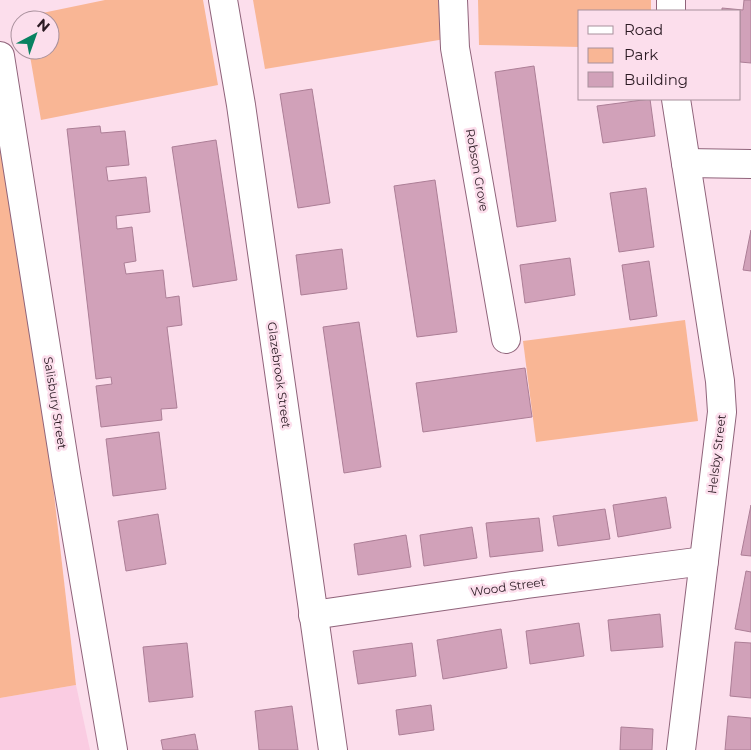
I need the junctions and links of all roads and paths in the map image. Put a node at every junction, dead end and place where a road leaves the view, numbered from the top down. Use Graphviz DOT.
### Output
graph roads {
  1 [pos="223,0"];
  2 [pos="453,0"];
  3 [pos="0,56"];
  4 [pos="676,100"];
  5 [pos="686,162"];
  6 [pos="751,164"];
  7 [pos="506,339"];
  8 [pos="704,561"];
  9 [pos="313,615"];
  10 [pos="113,750"];
  11 [pos="333,750"];
  12 [pos="680,750"];
  1 -- 9 [label="street, Glazebrook Street"];
  2 -- 7 [label="street, Robson Grove"];
  3 -- 10 [label="street, Salisbury Street"];
  4 -- 5 [label="street, Helsby Street"];
  5 -- 6 [label="street"];
  5 -- 8 [label="street, Helsby Street"];
  8 -- 9 [label="street, Wood Street"];
  8 -- 12 [label="street, Helsby Street"];
  9 -- 11 [label="street, Glazebrook Street"];
}
